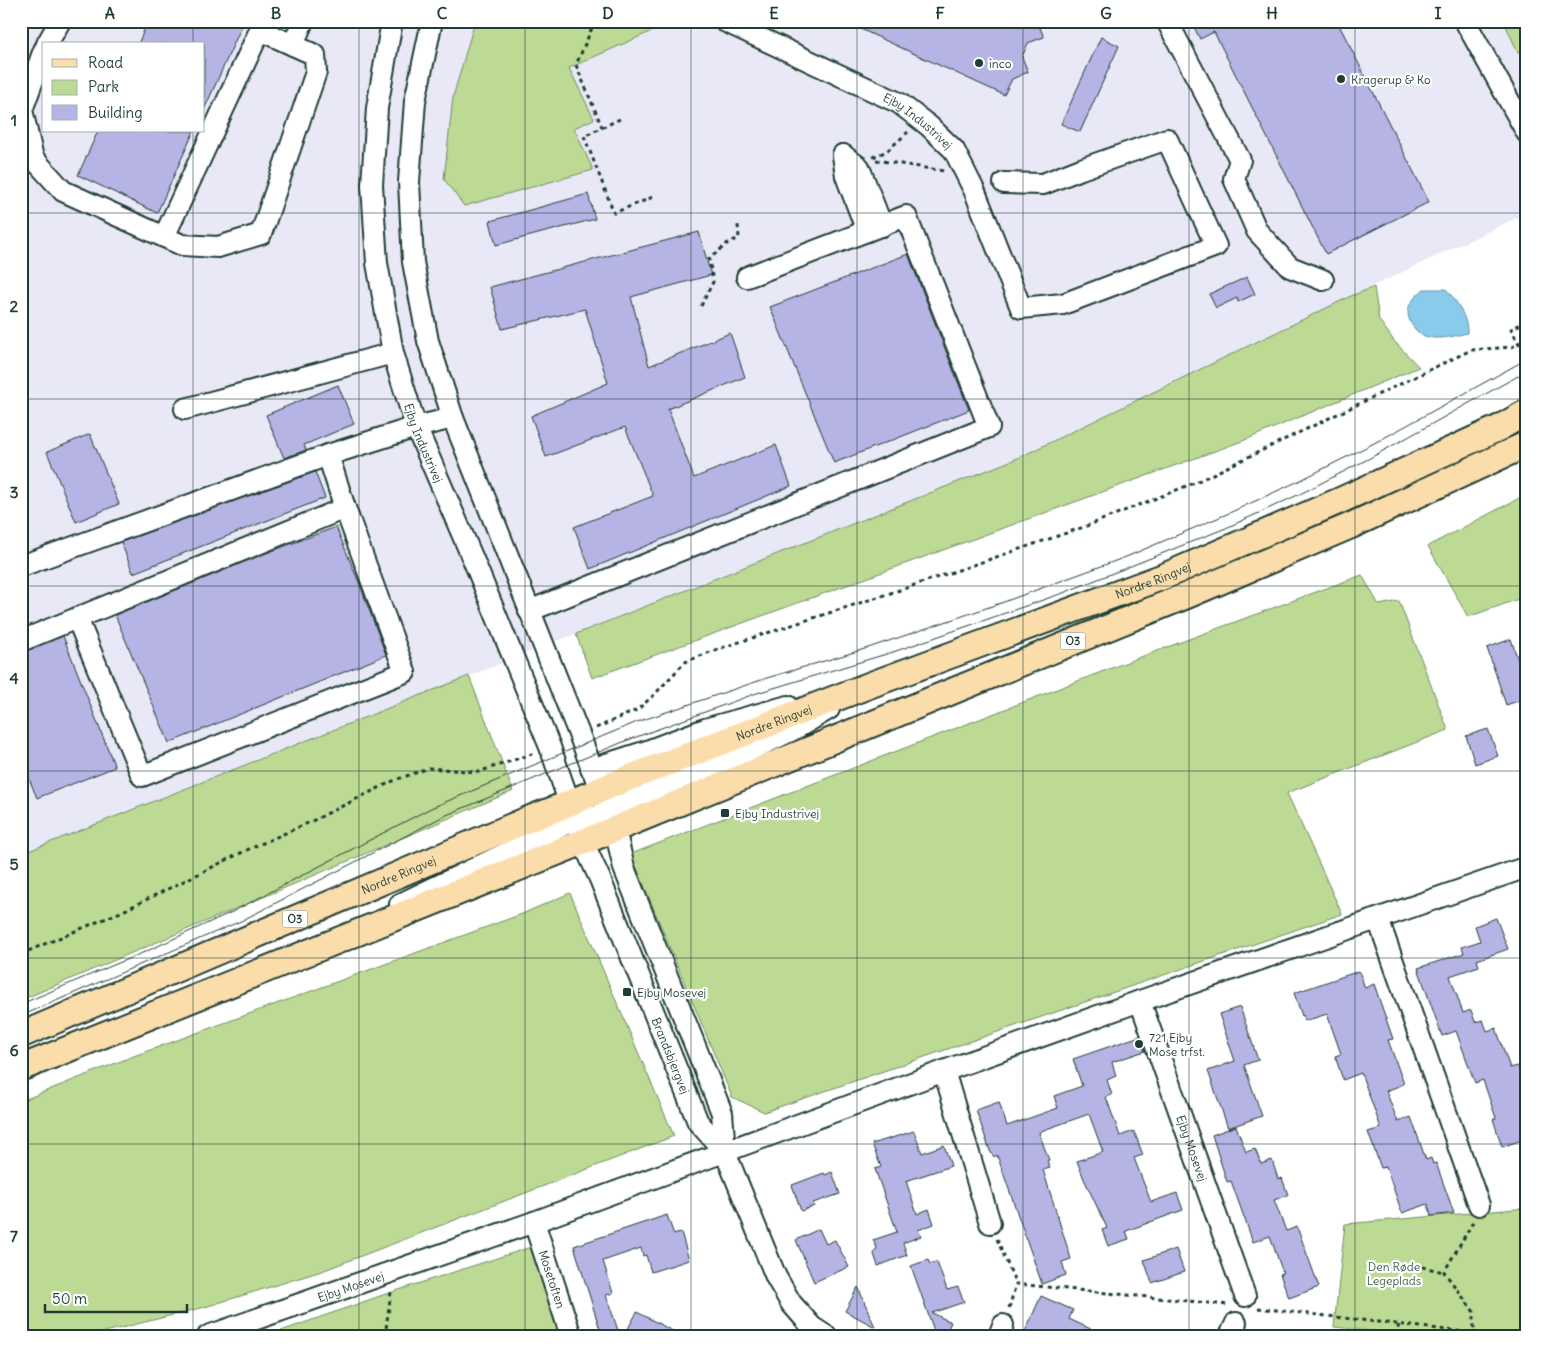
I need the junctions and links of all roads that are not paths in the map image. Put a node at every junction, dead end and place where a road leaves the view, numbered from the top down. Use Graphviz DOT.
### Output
graph roads {
  1 [pos="60,21"];
  2 [pos="303,21"];
  3 [pos="392,21"];
  4 [pos="432,21"];
  5 [pos="724,21"];
  6 [pos="1167,21"];
  7 [pos="1465,21"];
  8 [pos="48,42"];
  9 [pos="293,45"];
  10 [pos="42,55"];
  11 [pos="1527,132"];
  12 [pos="1004,183"];
  13 [pos="164,237"];
  14 [pos="747,277"];
  15 [pos="1322,280"];
  16 [pos="393,353"];
  17 [pos="185,409"];
  18 [pos="1527,412"];
  19 [pos="453,418"];
  20 [pos="416,427"];
  21 [pos="1527,444"];
  22 [pos="328,456"];
  23 [pos="345,508"];
  24 [pos="21,566"];
  25 [pos="529,611"];
  26 [pos="77,618"];
  27 [pos="21,641"];
  28 [pos="603,799"];
  29 [pos="572,812"];
  30 [pos="583,842"];
  31 [pos="1527,867"];
  32 [pos="1378,919"];
  33 [pos="328,944"];
  34 [pos="1140,1001"];
  35 [pos="21,1035"];
  36 [pos="21,1068"];
  37 [pos="944,1071"];
  38 [pos="725,1152"];
  39 [pos="1479,1205"];
  40 [pos="534,1222"];
  41 [pos="990,1223"];
  42 [pos="1245,1296"];
  43 [pos="208,1336"];
  44 [pos="571,1336"];
  45 [pos="826,1336"];
  1 -- 8 [label="street"];
  2 -- 9 [label="street"];
  3 -- 16 [label="street, Ejby Industrivej"];
  4 -- 19 [label="street"];
  5 -- 12 [label="street, Ejby Industrivej"];
  6 -- 15 [label="street"];
  7 -- 11 [label="street"];
  9 -- 13 [label="street"];
  9 -- 13 [label="street"];
  10 -- 13 [label="street"];
  14 -- 25 [label="street"];
  16 -- 17 [label="street"];
  16 -- 20 [label="street, Ejby Industrivej"];
  18 -- 28 [label="main road, Nordre Ringvej / O3"];
  19 -- 20 [label="street"];
  19 -- 25 [label="street"];
  20 -- 22 [label="street"];
  20 -- 29 [label="street, Ejby Industrivej"];
  21 -- 28 [label="main road, Nordre Ringvej / O3"];
  22 -- 23 [label="street"];
  22 -- 24 [label="street"];
  23 -- 26 [label="street"];
  23 -- 26 [label="street"];
  25 -- 28 [label="street"];
  26 -- 27 [label="street"];
  28 -- 29 [label="main road, Nordre Ringvej / O3"];
  28 -- 30 [label="main road, Nordre Ringvej / O3"];
  28 -- 38 [label="street, Brandsbjergvej"];
  29 -- 30 [label="street, Ejby Industrivej"];
  29 -- 33 [label="street"];
  29 -- 35 [label="main road, Nordre Ringvej / O3"];
  30 -- 33 [label="main road, Nordre Ringvej / O3"];
  30 -- 38 [label="street, Brandsbjergvej"];
  31 -- 32 [label="street, Ejby Mosevej"];
  32 -- 34 [label="street, Ejby Mosevej"];
  32 -- 39 [label="street"];
  33 -- 36 [label="main road, Nordre Ringvej / O3"];
  34 -- 37 [label="street, Ejby Mosevej"];
  34 -- 42 [label="street, Ejby Mosevej"];
  37 -- 38 [label="street, Ejby Mosevej"];
  37 -- 41 [label="street"];
  38 -- 40 [label="street, Ejby Mosevej"];
  38 -- 45 [label="street, Brandsbjergvej"];
  40 -- 43 [label="street, Ejby Mosevej"];
  40 -- 44 [label="street, Mosetoften"];
}
